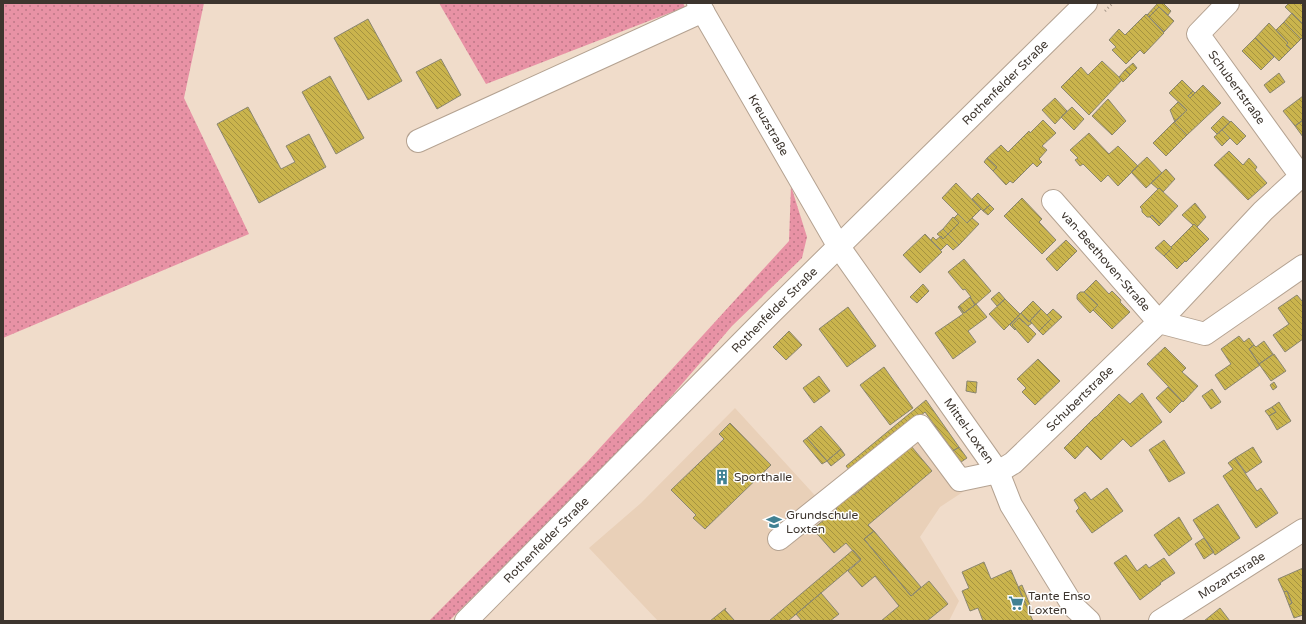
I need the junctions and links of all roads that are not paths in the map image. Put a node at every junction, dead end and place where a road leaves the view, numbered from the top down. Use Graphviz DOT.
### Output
graph roads {
  1 [pos="1086,3"];
  2 [pos="1228,3"];
  3 [pos="700,7"];
  4 [pos="418,141"];
  5 [pos="1302,177"];
  6 [pos="1053,201"];
  7 [pos="839,246"];
  8 [pos="1303,266"];
  9 [pos="1159,322"];
  10 [pos="998,472"];
  11 [pos="1303,530"];
  12 [pos="779,539"];
  13 [pos="466,621"];
  14 [pos="1089,621"];
  15 [pos="1160,621"];
  1 -- 7 [label="street, Rothenfelder Straße"];
  2 -- 5 [label="street, Schubertstraße"];
  3 -- 4 [label="street"];
  3 -- 7 [label="street, Kreuzstraße"];
  5 -- 9 [label="street, Schubertstraße"];
  6 -- 9 [label="street, van-Beethoven-Straße"];
  7 -- 10 [label="street, Mittel-Loxten"];
  7 -- 13 [label="street, Rothenfelder Straße"];
  8 -- 9 [label="street"];
  9 -- 10 [label="street, Schubertstraße"];
  10 -- 12 [label="street"];
  10 -- 14 [label="street, Mittel-Loxten"];
  11 -- 15 [label="street, Mozartstraße"];
}
